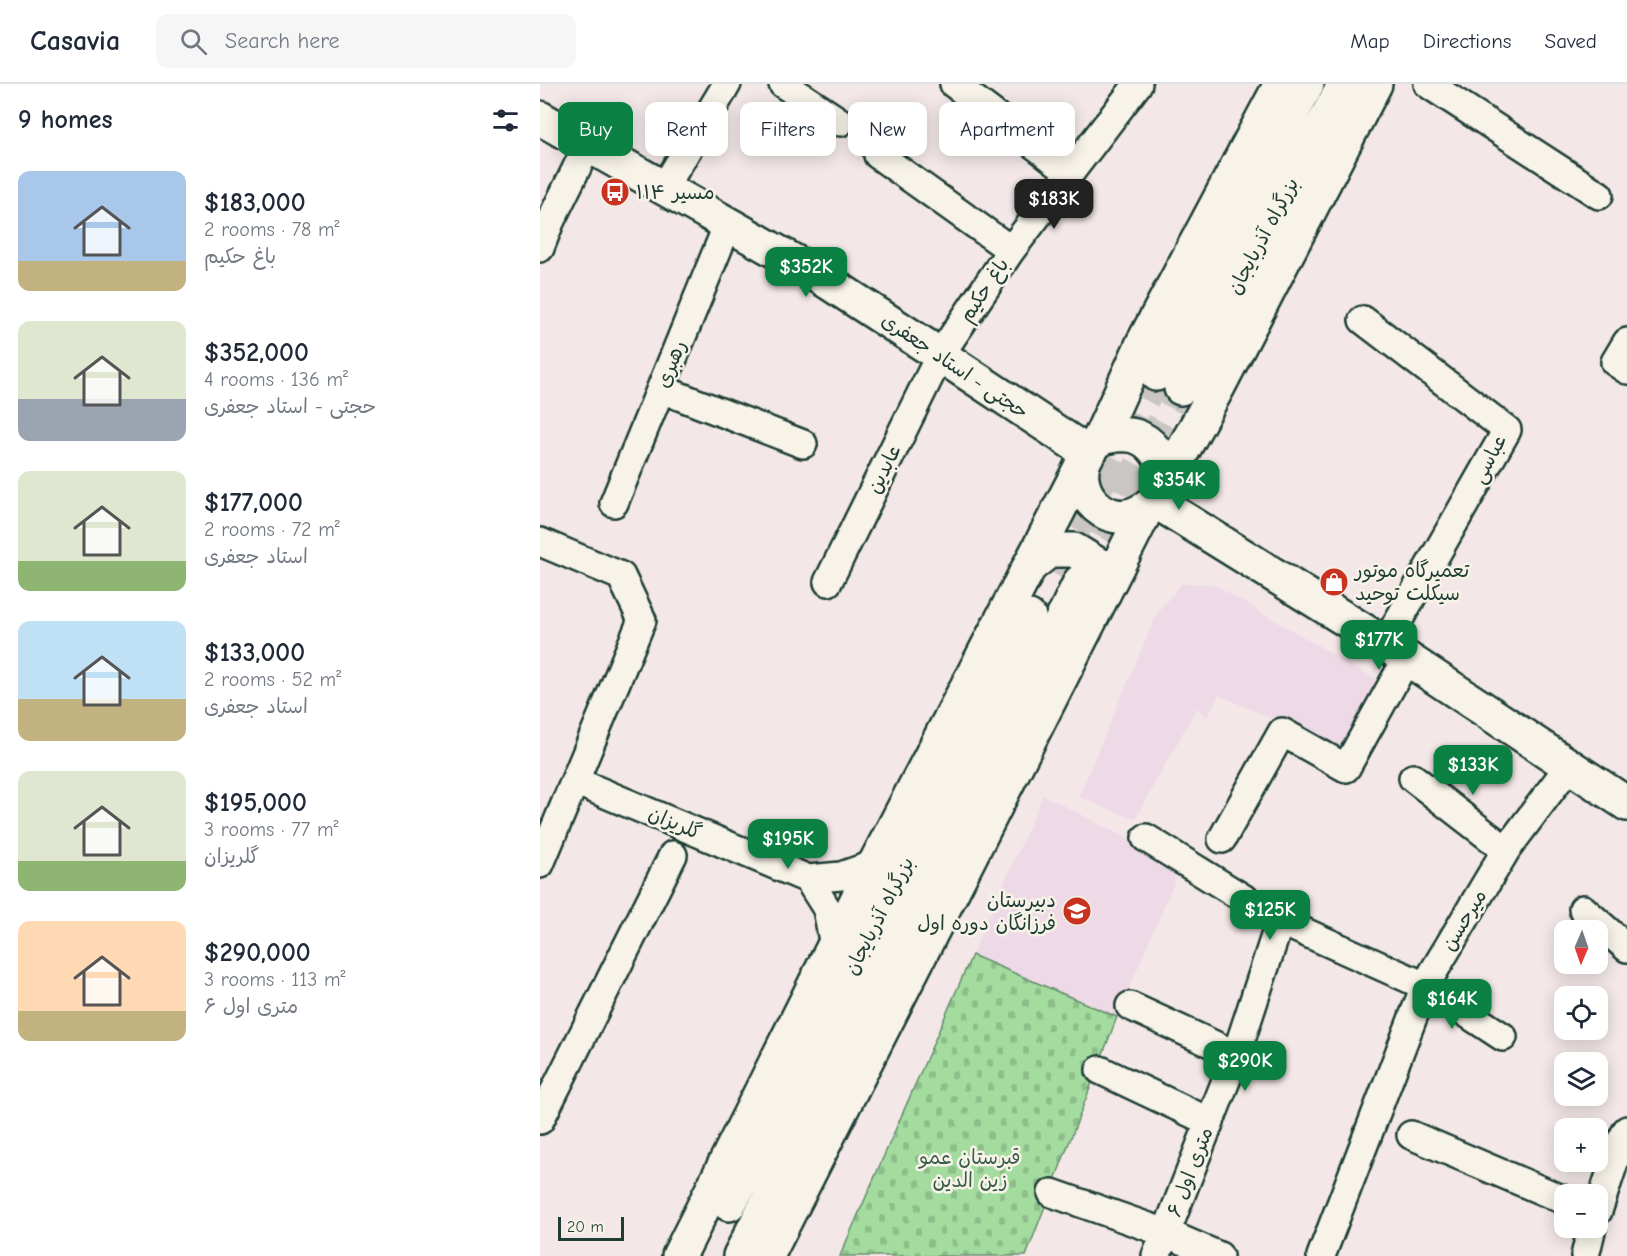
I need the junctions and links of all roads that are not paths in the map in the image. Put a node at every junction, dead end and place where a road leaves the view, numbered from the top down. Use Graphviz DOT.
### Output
graph roads {
  1 [pos="727,84"];
  2 [pos="783,84"];
  3 [pos="954,84"];
  4 [pos="1138,84"];
  5 [pos="1281,84"];
  6 [pos="1307,84"];
  7 [pos="1345,84"];
  8 [pos="1375,84"];
  9 [pos="1428,84"];
  10 [pos="540,118"];
  11 [pos="840,122"];
  12 [pos="558,128"];
  13 [pos="583,156"];
  14 [pos="606,156"];
  15 [pos="880,156"];
  16 [pos="1070,172"];
  17 [pos="664,188"];
  18 [pos="1599,195"];
  19 [pos="728,224"];
  20 [pos="540,248"];
  21 [pos="1011,250"];
  22 [pos="1363,320"];
  23 [pos="1627,342"];
  24 [pos="1143,343"];
  25 [pos="940,355"];
  26 [pos="1627,370"];
  27 [pos="1219,385"];
  28 [pos="661,389"];
  29 [pos="803,444"];
  30 [pos="1089,453"];
  31 [pos="1154,500"];
  32 [pos="614,503"];
  33 [pos="540,542"];
  34 [pos="1066,579"];
  35 [pos="828,582"];
  36 [pos="1396,651"];
  37 [pos="1569,766"];
  38 [pos="1413,778"];
  39 [pos="575,780"];
  40 [pos="1627,804"];
  41 [pos="1146,838"];
  42 [pos="1222,839"];
  43 [pos="1506,850"];
  44 [pos="673,855"];
  45 [pos="540,864"];
  46 [pos="875,864"];
  47 [pos="808,879"];
  48 [pos="1583,909"];
  49 [pos="1280,921"];
  50 [pos="834,946"];
  51 [pos="1627,948"];
  52 [pos="1425,986"];
  53 [pos="1130,1006"];
  54 [pos="1503,1037"];
  55 [pos="1236,1055"];
  56 [pos="1100,1070"];
  57 [pos="540,1120"];
  58 [pos="1210,1122"];
  59 [pos="1411,1135"];
  60 [pos="1625,1139"];
  61 [pos="1608,1184"];
  62 [pos="1052,1194"];
  63 [pos="1554,1196"];
  64 [pos="1589,1238"];
  65 [pos="1161,1245"];
  66 [pos="679,1256"];
  67 [pos="699,1256"];
  68 [pos="740,1256"];
  69 [pos="767,1256"];
  70 [pos="1219,1256"];
  71 [pos="1321,1256"];
  72 [pos="1585,1256"];
  1 -- 17 [label="street"];
  2 -- 11 [label="street"];
  3 -- 16 [label="street"];
  4 -- 16 [label="street, باغ حکیم"];
  5 -- 24 [label="main road"];
  6 -- 7 [label="main road, بزرگراه آذربایجان"];
  8 -- 27 [label="main road"];
  9 -- 18 [label="street"];
  10 -- 12 [label="main road, حجتی - استاد جعفری"];
  13 -- 20 [label="street"];
  14 -- 17 [label="main road, حجتی - استاد جعفری"];
  15 -- 21 [label="street"];
  16 -- 21 [label="street, باغ حکیم"];
  17 -- 19 [label="main road, حجتی - استاد جعفری"];
  19 -- 25 [label="main road, حجتی - استاد جعفری"];
  19 -- 28 [label="street, رهبری"];
  21 -- 25 [label="street, باغ حکیم"];
  22 -- 36 [label="street, عباسی"];
  23 -- 26 [label="street"];
  24 -- 27 [label="main road"];
  24 -- 30 [label="main road"];
  25 -- 30 [label="main road, حجتی - استاد جعفری"];
  25 -- 35 [label="street, عابدین"];
  27 -- 31 [label="main road"];
  28 -- 29 [label="street"];
  28 -- 32 [label="street, رهبری"];
  30 -- 31 [label="main road"];
  30 -- 31 [label="main road"];
  30 -- 34 [label="main road"];
  31 -- 34 [label="main road"];
  31 -- 36 [label="main road"];
  33 -- 39 [label="street"];
  34 -- 46 [label="main road"];
  34 -- 67 [label="main road, بزرگراه آذربایجان"];
  34 -- 68 [label="main road, بزرگراه آذربایجان"];
  34 -- 69 [label="main road"];
  36 -- 37 [label="main road"];
  36 -- 42 [label="street"];
  37 -- 40 [label="main road"];
  37 -- 43 [label="street, میرحسن"];
  38 -- 43 [label="street"];
  39 -- 45 [label="street"];
  39 -- 47 [label="street, گلریزان"];
  41 -- 49 [label="street"];
  43 -- 52 [label="street, میرحسن"];
  44 -- 57 [label="street"];
  46 -- 47 [label="street, گلریزان"];
  46 -- 50 [label="main road"];
  47 -- 50 [label="street"];
  48 -- 51 [label="street"];
  49 -- 52 [label="street"];
  49 -- 55 [label="street, ۶ متری اول"];
  50 -- 66 [label="main road"];
  52 -- 54 [label="street"];
  52 -- 71 [label="street, میرحسن"];
  53 -- 55 [label="street"];
  55 -- 58 [label="street, ۶ متری اول"];
  56 -- 58 [label="street"];
  58 -- 65 [label="street, ۶ متری اول"];
  59 -- 63 [label="street"];
  60 -- 61 [label="street"];
  62 -- 65 [label="street"];
  64 -- 72 [label="street"];
  65 -- 70 [label="street, ۶ متری اول"];
}
